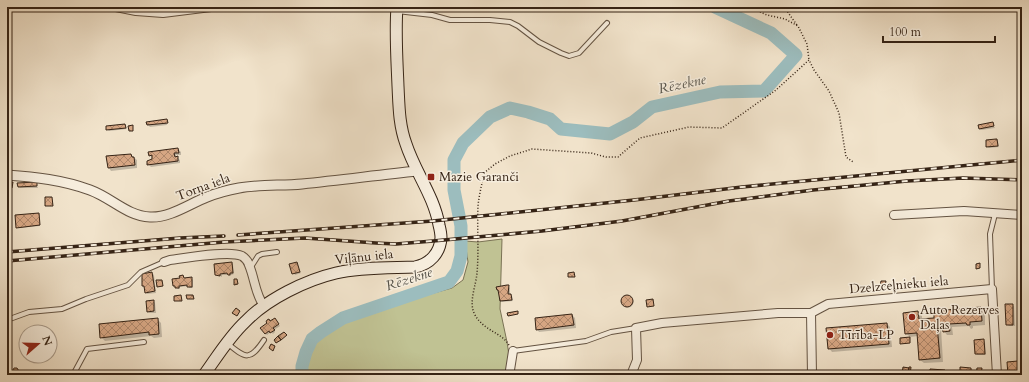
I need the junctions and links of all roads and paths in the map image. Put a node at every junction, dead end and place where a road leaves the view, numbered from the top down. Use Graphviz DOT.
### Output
graph roads {
  1 [pos="116,7"];
  2 [pos="212,7"];
  3 [pos="749,7"];
  4 [pos="784,7"];
  5 [pos="397,9"];
  6 [pos="607,23"];
  7 [pos="798,26"];
  8 [pos="809,60"];
  9 [pos="853,162"];
  10 [pos="7,175"];
  11 [pos="420,176"];
  12 [pos="995,213"];
  13 [pos="894,215"];
  14 [pos="1022,215"];
  15 [pos="277,252"];
  16 [pos="164,262"];
  17 [pos="250,267"];
  18 [pos="992,288"];
  19 [pos="264,306"];
  20 [pos="811,313"];
  21 [pos="7,320"];
  22 [pos="636,328"];
  23 [pos="264,340"];
  24 [pos="144,342"];
  25 [pos="227,343"];
  26 [pos="513,351"];
  27 [pos="73,375"];
  28 [pos="204,375"];
  29 [pos="511,375"];
  30 [pos="631,375"];
  31 [pos="812,375"];
  32 [pos="997,375"];
  1 -- 2 [label="street"];
  3 -- 7 [label="path"];
  4 -- 7 [label="path"];
  5 -- 6 [label="lane"];
  5 -- 11 [label="main road"];
  7 -- 8 [label="path"];
  8 -- 9 [label="path"];
  8 -- 26 [label="path"];
  10 -- 11 [label="street, Torņa iela"];
  11 -- 19 [label="main road, Viļānu iela"];
  12 -- 13 [label="street"];
  12 -- 14 [label="street"];
  12 -- 18 [label="lane"];
  15 -- 17 [label="lane"];
  16 -- 17 [label="street"];
  16 -- 21 [label="lane"];
  17 -- 19 [label="street"];
  18 -- 20 [label="street, Dzelzceļnieku iela"];
  18 -- 32 [label="street"];
  19 -- 25 [label="main road, Viļānu iela"];
  20 -- 22 [label="street"];
  20 -- 31 [label="street"];
  22 -- 26 [label="lane"];
  22 -- 30 [label="street"];
  23 -- 25 [label="lane"];
  24 -- 27 [label="lane"];
  25 -- 28 [label="main road, Viļānu iela"];
  26 -- 29 [label="street"];
}
